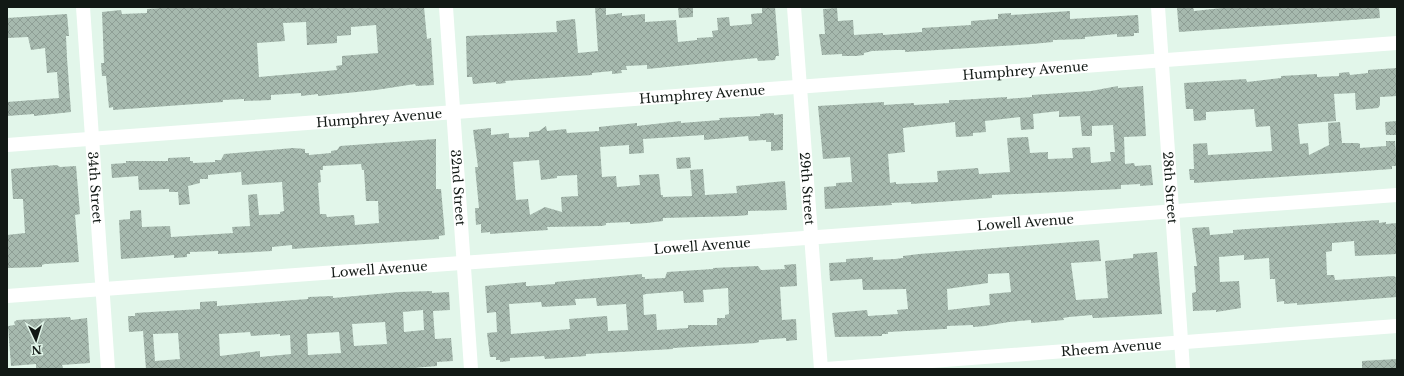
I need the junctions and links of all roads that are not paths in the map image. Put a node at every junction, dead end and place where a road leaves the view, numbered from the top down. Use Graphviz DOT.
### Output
graph roads {
  1 [pos="83,7"];
  2 [pos="446,7"];
  3 [pos="794,7"];
  4 [pos="1158,7"];
  5 [pos="1397,43"];
  6 [pos="1163,60"];
  7 [pos="800,86"];
  8 [pos="454,112"];
  9 [pos="92,139"];
  10 [pos="7,145"];
  11 [pos="1397,195"];
  12 [pos="1172,211"];
  13 [pos="811,236"];
  14 [pos="464,262"];
  15 [pos="103,288"];
  16 [pos="7,296"];
  17 [pos="1397,326"];
  18 [pos="1182,343"];
  19 [pos="108,369"];
  20 [pos="471,369"];
  21 [pos="821,369"];
  22 [pos="826,369"];
  23 [pos="1183,369"];
  1 -- 9 [label="street, 34th Street"];
  2 -- 8 [label="street, 32nd Street"];
  3 -- 7 [label="street, 29th Street"];
  4 -- 6 [label="street, 28th Street"];
  5 -- 6 [label="street, Humphrey Avenue"];
  6 -- 7 [label="street, Humphrey Avenue"];
  6 -- 12 [label="street, 28th Street"];
  7 -- 8 [label="street, Humphrey Avenue"];
  7 -- 13 [label="street, 29th Street"];
  8 -- 9 [label="street, Humphrey Avenue"];
  8 -- 14 [label="street, 32nd Street"];
  9 -- 10 [label="street, Humphrey Avenue"];
  9 -- 15 [label="street, 34th Street"];
  11 -- 12 [label="street, Lowell Avenue"];
  12 -- 13 [label="street, Lowell Avenue"];
  12 -- 18 [label="street, 28th Street"];
  13 -- 14 [label="street, Lowell Avenue"];
  13 -- 21 [label="street, 29th Street"];
  14 -- 15 [label="street, Lowell Avenue"];
  14 -- 20 [label="street, 32nd Street"];
  15 -- 16 [label="street, Lowell Avenue"];
  15 -- 19 [label="street, 34th Street"];
  17 -- 18 [label="street, Rheem Avenue"];
  18 -- 22 [label="street, Rheem Avenue"];
  18 -- 23 [label="street, 28th Street"];
}
